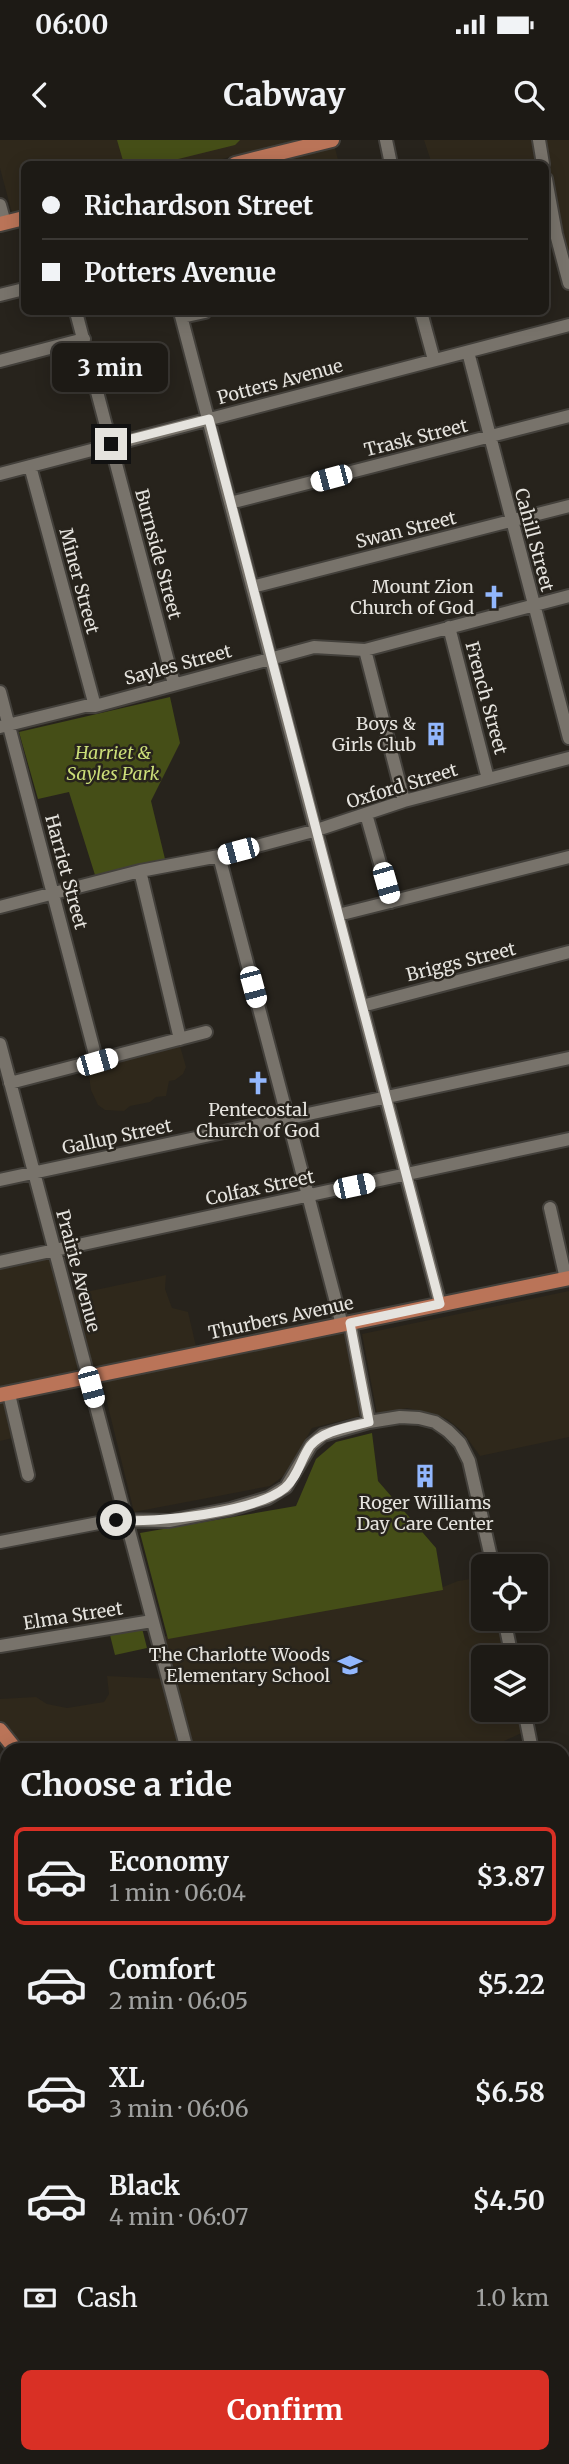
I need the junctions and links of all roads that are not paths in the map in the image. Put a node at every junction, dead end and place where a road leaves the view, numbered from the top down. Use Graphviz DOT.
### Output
graph roads {
  1 [pos="332,140"];
  2 [pos="386,140"];
  3 [pos="539,140"];
  4 [pos="248,161"];
  5 [pos="390,161"];
  6 [pos="542,161"];
  7 [pos="549,202"];
  8 [pos="0,205"];
  9 [pos="21,219"];
  10 [pos="2,224"];
  11 [pos="569,283"];
  12 [pos="21,290"];
  13 [pos="0,295"];
  14 [pos="77,315"];
  15 [pos="181,315"];
  16 [pos="422,315"];
  17 [pos="569,325"];
  18 [pos="84,339"];
  19 [pos="467,352"];
  20 [pos="434,360"];
  21 [pos="0,361"];
  22 [pos="569,416"];
  23 [pos="209,419"];
  24 [pos="489,437"];
  25 [pos="111,444"];
  26 [pos="30,466"];
  27 [pos="0,474"];
  28 [pos="230,503"];
  29 [pos="569,506"];
  30 [pos="511,521"];
  31 [pos="253,587"];
  32 [pos="569,596"];
  33 [pos="534,605"];
  34 [pos="449,627"];
  35 [pos="365,650"];
  36 [pos="271,658"];
  37 [pos="174,684"];
  38 [pos="0,692"];
  39 [pos="95,706"];
  40 [pos="4,726"];
  41 [pos="569,738"];
  42 [pos="569,758"];
  43 [pos="488,779"];
  44 [pos="404,801"];
  45 [pos="366,814"];
  46 [pos="317,830"];
  47 [pos="219,856"];
  48 [pos="569,857"];
  49 [pos="140,872"];
  50 [pos="54,892"];
  51 [pos="391,902"];
  52 [pos="0,906"];
  53 [pos="338,915"];
  54 [pos="569,953"];
  55 [pos="362,1006"];
  56 [pos="206,1032"];
  57 [pos="180,1039"];
  58 [pos="0,1044"];
  59 [pos="569,1058"];
  60 [pos="97,1062"];
  61 [pos="10,1083"];
  62 [pos="386,1097"];
  63 [pos="288,1118"];
  64 [pos="569,1139"];
  65 [pos="35,1173"];
  66 [pos="407,1174"];
  67 [pos="0,1180"];
  68 [pos="308,1196"];
  69 [pos="550,1208"];
  70 [pos="55,1250"];
  71 [pos="0,1262"];
  72 [pos="567,1279"];
  73 [pos="440,1304"];
  74 [pos="346,1324"];
  75 [pos="89,1377"];
  76 [pos="4,1395"];
  77 [pos="369,1422"];
  78 [pos="28,1475"];
  79 [pos="127,1521"];
  80 [pos="0,1542"];
  81 [pos="490,1554"];
  82 [pos="152,1621"];
  83 [pos="0,1646"];
  84 [pos="526,1722"];
  85 [pos="185,1743"];
  86 [pos="531,1743"];
  1 -- 4 [label="main road"];
  2 -- 5 [label="street"];
  3 -- 6 [label="street"];
  7 -- 11 [label="street"];
  8 -- 10 [label="street"];
  9 -- 10 [label="main road"];
  12 -- 13 [label="street"];
  14 -- 18 [label="street, Burnside Street"];
  15 -- 23 [label="street"];
  16 -- 20 [label="street"];
  17 -- 19 [label="street, Potters Avenue"];
  18 -- 21 [label="street"];
  18 -- 25 [label="street, Burnside Street"];
  19 -- 20 [label="street, Potters Avenue"];
  19 -- 24 [label="street, Cahill Street"];
  20 -- 23 [label="street, Potters Avenue"];
  22 -- 24 [label="street, Trask Street"];
  23 -- 25 [label="street, Potters Avenue"];
  23 -- 28 [label="street"];
  24 -- 28 [label="street, Trask Street"];
  24 -- 30 [label="street, Cahill Street"];
  25 -- 26 [label="street, Potters Avenue"];
  25 -- 37 [label="street, Burnside Street"];
  26 -- 27 [label="street, Potters Avenue"];
  26 -- 39 [label="street, Miner Street"];
  28 -- 31 [label="street"];
  29 -- 30 [label="street, Swan Street"];
  30 -- 31 [label="street, Swan Street"];
  30 -- 33 [label="street, Cahill Street"];
  31 -- 36 [label="street"];
  32 -- 33 [label="street, Sayles Street"];
  33 -- 34 [label="street, Sayles Street"];
  33 -- 41 [label="street, Cahill Street"];
  34 -- 35 [label="street, Sayles Street"];
  34 -- 43 [label="street, French Street"];
  35 -- 36 [label="street, Sayles Street"];
  35 -- 44 [label="street"];
  36 -- 37 [label="street, Sayles Street"];
  36 -- 46 [label="street"];
  37 -- 39 [label="street, Sayles Street"];
  38 -- 40 [label="street, Harriet Street"];
  39 -- 40 [label="street, Sayles Street"];
  40 -- 50 [label="street, Harriet Street"];
  42 -- 43 [label="street, Oxford Street"];
  43 -- 44 [label="street, Oxford Street"];
  44 -- 45 [label="street, Oxford Street"];
  45 -- 46 [label="street, Oxford Street"];
  45 -- 51 [label="street"];
  46 -- 47 [label="street, Oxford Street"];
  46 -- 53 [label="street"];
  47 -- 49 [label="street, Oxford Street"];
  47 -- 63 [label="street"];
  48 -- 51 [label="street"];
  49 -- 50 [label="street, Oxford Street"];
  49 -- 57 [label="street"];
  50 -- 52 [label="street, Oxford Street"];
  50 -- 60 [label="street, Harriet Street"];
  51 -- 53 [label="street"];
  53 -- 55 [label="street"];
  54 -- 55 [label="street, Briggs Street"];
  55 -- 62 [label="street"];
  56 -- 57 [label="street"];
  57 -- 60 [label="street"];
  58 -- 61 [label="street, Prairie Avenue"];
  59 -- 62 [label="street, Gallup Street"];
  60 -- 61 [label="street"];
  61 -- 65 [label="street, Prairie Avenue"];
  62 -- 63 [label="street, Gallup Street"];
  62 -- 66 [label="street"];
  63 -- 65 [label="street, Gallup Street"];
  63 -- 68 [label="street"];
  64 -- 66 [label="street, Colfax Street"];
  65 -- 67 [label="street, Gallup Street"];
  65 -- 70 [label="street, Prairie Avenue"];
  66 -- 68 [label="street, Colfax Street"];
  66 -- 73 [label="street"];
  68 -- 70 [label="street, Colfax Street"];
  68 -- 74 [label="street"];
  69 -- 72 [label="street"];
  70 -- 71 [label="street, Colfax Street"];
  70 -- 75 [label="street, Prairie Avenue"];
  72 -- 73 [label="main road, Thurbers Avenue"];
  73 -- 74 [label="main road, Thurbers Avenue"];
  74 -- 75 [label="main road, Thurbers Avenue"];
  74 -- 77 [label="street"];
  75 -- 76 [label="main road, Thurbers Avenue"];
  75 -- 79 [label="street, Prairie Avenue"];
  76 -- 78 [label="street"];
  77 -- 79 [label="street"];
  77 -- 81 [label="street"];
  79 -- 80 [label="street"];
  79 -- 82 [label="street, Prairie Avenue"];
  82 -- 83 [label="street, Elma Street"];
  82 -- 85 [label="street, Prairie Avenue"];
  84 -- 86 [label="street"];
}
